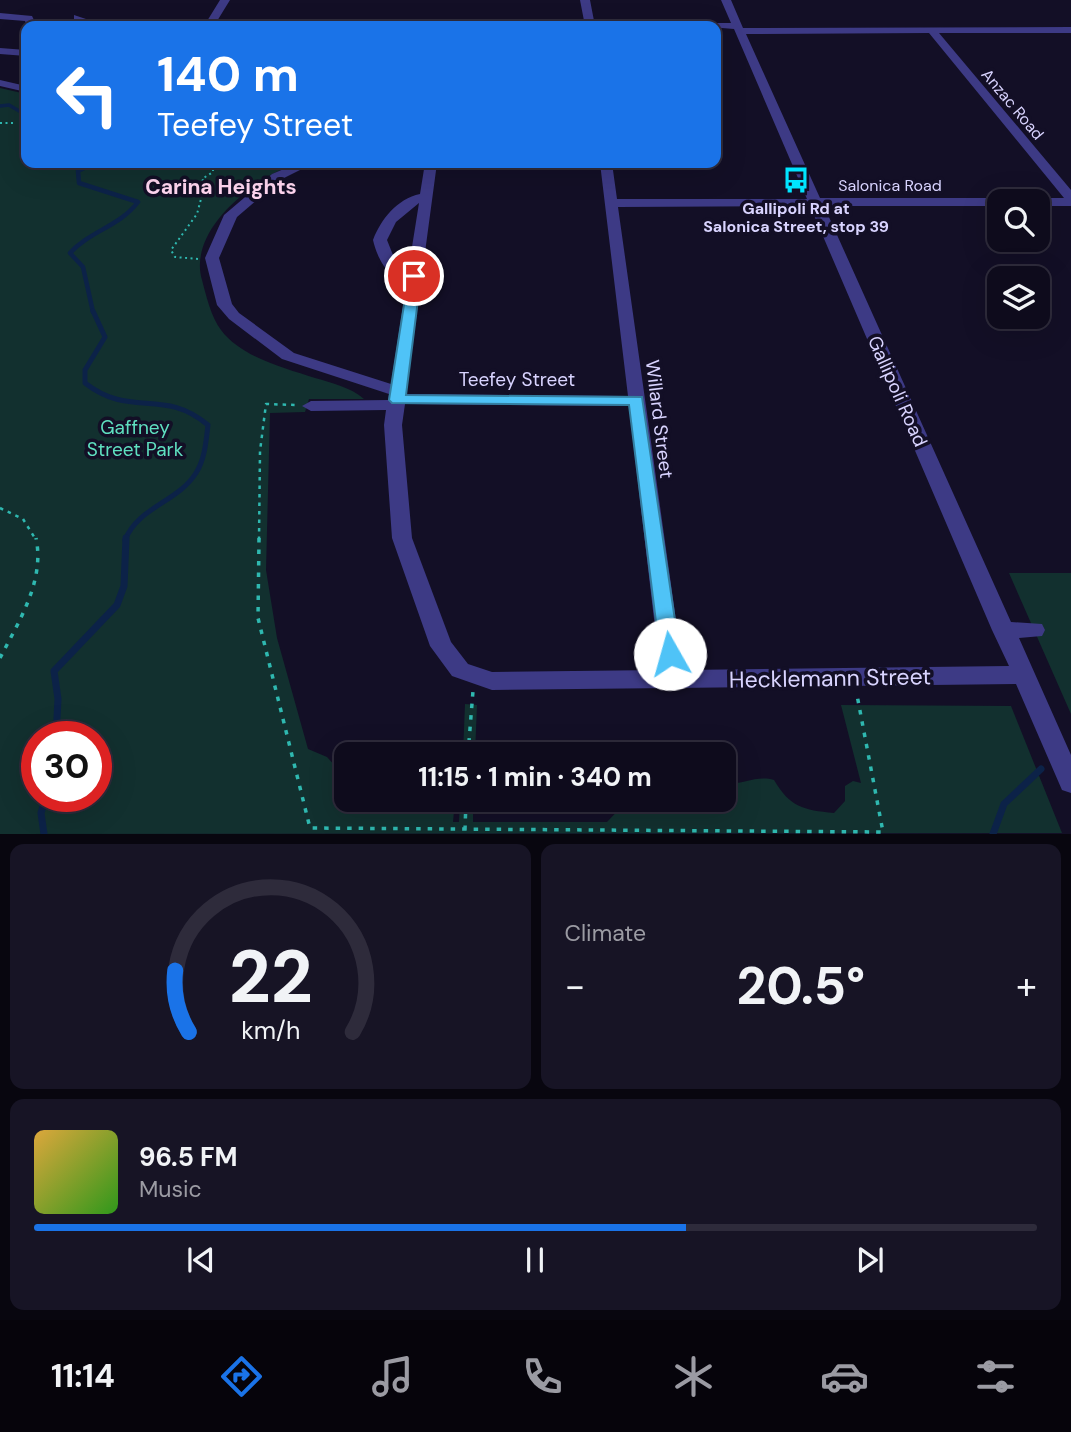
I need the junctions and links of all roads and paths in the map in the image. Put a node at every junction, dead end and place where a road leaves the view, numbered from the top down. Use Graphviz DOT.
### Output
graph roads {
  1 [pos="225,0"];
  2 [pos="585,0"];
  3 [pos="726,0"];
  4 [pos="0,16"];
  5 [pos="30,21"];
  6 [pos="212,21"];
  7 [pos="589,21"];
  8 [pos="721,27"];
  9 [pos="739,28"];
  10 [pos="931,30"];
  11 [pos="1071,30"];
  12 [pos="0,51"];
  13 [pos="21,53"];
  14 [pos="0,83"];
  15 [pos="21,88"];
  16 [pos="0,123"];
  17 [pos="14,123"];
  18 [pos="213,168"];
  19 [pos="297,168"];
  20 [pos="430,168"];
  21 [pos="608,168"];
  22 [pos="425,197"];
  23 [pos="1071,200"];
  24 [pos="1050,201"];
  25 [pos="816,202"];
  26 [pos="987,202"];
  27 [pos="612,203"];
  28 [pos="212,258"];
  29 [pos="414,276"];
  30 [pos="397,398"];
  31 [pos="637,401"];
  32 [pos="312,405"];
  33 [pos="0,508"];
  34 [pos="1003,630"];
  35 [pos="1034,630"];
  36 [pos="0,658"];
  37 [pos="1023,675"];
  38 [pos="477,677"];
  39 [pos="673,681"];
  40 [pos="857,695"];
  41 [pos="468,742"];
  42 [pos="1071,782"];
  43 [pos="467,812"];
  44 [pos="466,830"];
  1 -- 6 [label="street"];
  2 -- 7 [label="street"];
  3 -- 9 [label="street, Gallipoli Road"];
  4 -- 5 [label="street"];
  8 -- 9 [label="street"];
  9 -- 10 [label="street"];
  9 -- 25 [label="street, Gallipoli Road"];
  10 -- 11 [label="street"];
  10 -- 23 [label="street, Anzac Road"];
  12 -- 13 [label="street"];
  14 -- 15 [label="street"];
  16 -- 17 [label="path"];
  18 -- 28 [label="path"];
  19 -- 28 [label="street"];
  20 -- 22 [label="street, Hecklemann Street"];
  21 -- 27 [label="street, Willard Street"];
  22 -- 29 [label="street, Hecklemann Street"];
  22 -- 29 [label="street"];
  23 -- 24 [label="street"];
  25 -- 26 [label="street, Salonica Road"];
  25 -- 27 [label="street, Salonica Road"];
  25 -- 34 [label="street, Gallipoli Road"];
  27 -- 31 [label="street, Willard Street"];
  28 -- 30 [label="street"];
  29 -- 30 [label="street, Hecklemann Street"];
  30 -- 31 [label="street, Teefey Street"];
  30 -- 32 [label="street, Teefey Street"];
  30 -- 38 [label="street, Hecklemann Street"];
  31 -- 39 [label="street, Willard Street"];
  32 -- 44 [label="path"];
  33 -- 36 [label="path"];
  34 -- 35 [label="street"];
  34 -- 37 [label="street, Gallipoli Road"];
  37 -- 39 [label="street, Hecklemann Street"];
  37 -- 42 [label="street, Gallipoli Road"];
  38 -- 39 [label="street, Hecklemann Street"];
  38 -- 41 [label="path"];
  40 -- 44 [label="path"];
  43 -- 44 [label="path"];
}
